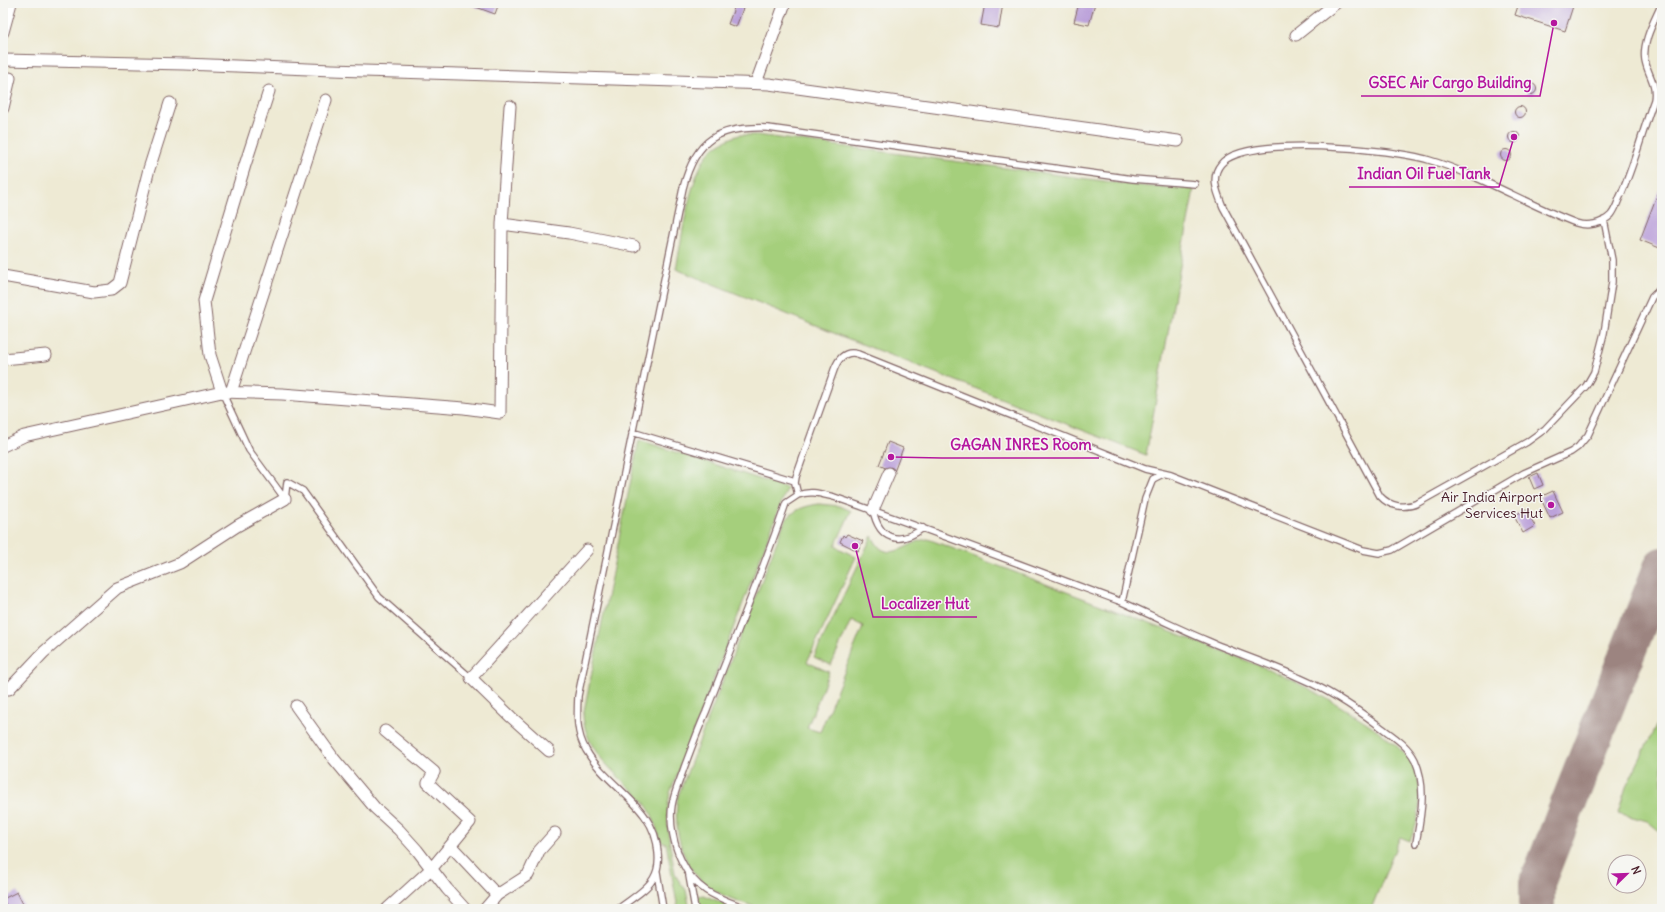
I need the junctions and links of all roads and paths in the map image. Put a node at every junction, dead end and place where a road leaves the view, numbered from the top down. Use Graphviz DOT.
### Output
graph roads {
  1 [pos="11,3"];
  2 [pos="785,3"];
  3 [pos="1336,3"];
  4 [pos="1662,3"];
  5 [pos="3,32"];
  6 [pos="1296,35"];
  7 [pos="3,60"];
  8 [pos="10,78"];
  9 [pos="756,83"];
  10 [pos="269,91"];
  11 [pos="326,100"];
  12 [pos="170,103"];
  13 [pos="510,106"];
  14 [pos="3,108"];
  15 [pos="1178,141"];
  16 [pos="1195,184"];
  17 [pos="1604,220"];
  18 [pos="502,224"];
  19 [pos="634,246"];
  20 [pos="3,276"];
  21 [pos="1662,287"];
  22 [pos="46,355"];
  23 [pos="3,359"];
  24 [pos="226,392"];
  25 [pos="632,432"];
  26 [pos="3,446"];
  27 [pos="889,473"];
  28 [pos="1165,474"];
  29 [pos="795,481"];
  30 [pos="798,495"];
  31 [pos="285,499"];
  32 [pos="873,510"];
  33 [pos="923,528"];
  34 [pos="587,550"];
  35 [pos="1122,602"];
  36 [pos="471,678"];
  37 [pos="3,688"];
  38 [pos="296,706"];
  39 [pos="385,731"];
  40 [pos="549,751"];
  41 [pos="555,832"];
  42 [pos="1416,843"];
  43 [pos="451,846"];
  44 [pos="432,868"];
  45 [pos="657,872"];
  46 [pos="689,874"];
  47 [pos="497,895"];
  48 [pos="387,909"];
  49 [pos="465,909"];
  50 [pos="485,909"];
  51 [pos="618,909"];
  52 [pos="663,909"];
  53 [pos="695,909"];
  54 [pos="748,909"];
  1 -- 5 [label="street"];
  2 -- 9 [label="street"];
  3 -- 6 [label="street"];
  4 -- 17 [label="lane"];
  7 -- 9 [label="street"];
  8 -- 14 [label="street"];
  9 -- 15 [label="street"];
  10 -- 24 [label="street"];
  11 -- 24 [label="street"];
  12 -- 20 [label="street"];
  13 -- 18 [label="street"];
  16 -- 25 [label="lane"];
  17 -- 17 [label="lane"];
  18 -- 19 [label="street"];
  18 -- 24 [label="street"];
  21 -- 28 [label="lane"];
  22 -- 23 [label="street"];
  24 -- 26 [label="street"];
  24 -- 31 [label="lane"];
  25 -- 29 [label="lane"];
  25 -- 45 [label="lane"];
  27 -- 32 [label="street"];
  28 -- 29 [label="lane"];
  28 -- 35 [label="lane"];
  29 -- 30 [label="lane"];
  30 -- 32 [label="lane"];
  30 -- 46 [label="lane"];
  31 -- 36 [label="lane"];
  31 -- 37 [label="street"];
  32 -- 33 [label="lane"];
  32 -- 33 [label="lane"];
  33 -- 35 [label="lane"];
  34 -- 36 [label="street"];
  35 -- 42 [label="lane"];
  36 -- 40 [label="street"];
  38 -- 44 [label="street"];
  39 -- 43 [label="street"];
  41 -- 47 [label="street"];
  43 -- 44 [label="street"];
  43 -- 47 [label="street"];
  44 -- 48 [label="street"];
  44 -- 49 [label="street"];
  45 -- 51 [label="lane"];
  45 -- 52 [label="lane"];
  46 -- 53 [label="lane"];
  46 -- 54 [label="lane"];
  47 -- 50 [label="street"];
}
